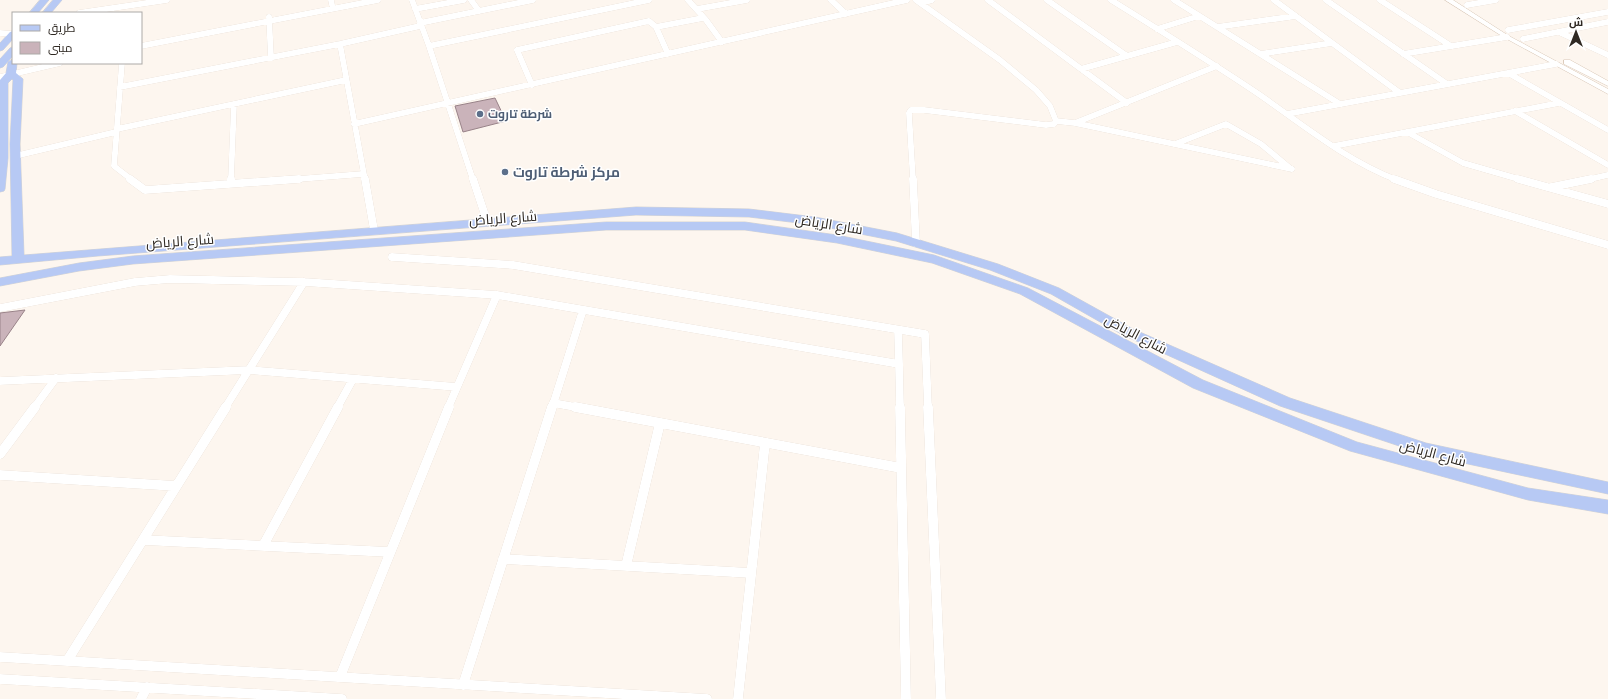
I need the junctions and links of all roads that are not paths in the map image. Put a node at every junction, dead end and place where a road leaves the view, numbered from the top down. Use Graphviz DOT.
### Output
graph roads {
  1 [pos="45,0"];
  2 [pos="58,0"];
  3 [pos="127,0"];
  4 [pos="167,0"];
  5 [pos="356,0"];
  6 [pos="378,0"];
  7 [pos="412,0"];
  8 [pos="464,0"];
  9 [pos="471,0"];
  10 [pos="491,0"];
  11 [pos="533,0"];
  12 [pos="650,0"];
  13 [pos="688,0"];
  14 [pos="747,0"];
  15 [pos="831,0"];
  16 [pos="907,0"];
  17 [pos="932,0"];
  18 [pos="988,0"];
  19 [pos="1047,0"];
  20 [pos="1111,0"];
  21 [pos="1174,0"];
  22 [pos="1274,0"];
  23 [pos="1326,0"];
  24 [pos="1380,0"];
  25 [pos="1448,0"];
  26 [pos="1458,0"];
  27 [pos="1496,0"];
  28 [pos="331,2"];
  29 [pos="919,2"];
  30 [pos="1467,5"];
  31 [pos="122,7"];
  32 [pos="494,8"];
  33 [pos="415,9"];
  34 [pos="697,9"];
  35 [pos="479,11"];
  36 [pos="34,12"];
  37 [pos="47,12"];
  38 [pos="86,12"];
  39 [pos="1608,12"];
  40 [pos="846,14"];
  41 [pos="1199,16"];
  42 [pos="1296,16"];
  43 [pos="703,18"];
  44 [pos="269,19"];
  45 [pos="1608,22"];
  46 [pos="420,25"];
  47 [pos="656,27"];
  48 [pos="1216,27"];
  49 [pos="1157,29"];
  50 [pos="1560,32"];
  51 [pos="0,33"];
  52 [pos="12,34"];
  53 [pos="1508,34"];
  54 [pos="12,35"];
  55 [pos="1523,39"];
  56 [pos="142,42"];
  57 [pos="722,42"];
  58 [pos="1177,42"];
  59 [pos="1332,43"];
  60 [pos="340,44"];
  61 [pos="142,46"];
  62 [pos="429,46"];
  63 [pos="1450,46"];
  64 [pos="0,48"];
  65 [pos="12,51"];
  66 [pos="668,54"];
  67 [pos="1260,54"];
  68 [pos="1403,54"];
  69 [pos="1608,55"];
  70 [pos="1127,56"];
  71 [pos="271,58"];
  72 [pos="53,64"];
  73 [pos="122,64"];
  74 [pos="1556,64"];
  75 [pos="0,65"];
  76 [pos="1217,66"];
  77 [pos="1081,69"];
  78 [pos="10,70"];
  79 [pos="1508,73"];
  80 [pos="346,80"];
  81 [pos="1447,84"];
  82 [pos="1608,84"];
  83 [pos="532,85"];
  84 [pos="120,87"];
  85 [pos="1608,92"];
  86 [pos="1400,93"];
  87 [pos="1127,103"];
  88 [pos="1558,103"];
  89 [pos="234,104"];
  90 [pos="447,104"];
  91 [pos="1340,104"];
  92 [pos="1516,111"];
  93 [pos="1286,114"];
  94 [pos="1056,121"];
  95 [pos="1075,123"];
  96 [pos="354,124"];
  97 [pos="117,130"];
  98 [pos="1608,130"];
  99 [pos="1407,132"];
  100 [pos="1175,144"];
  101 [pos="1334,146"];
  102 [pos="15,156"];
  103 [pos="1608,165"];
  104 [pos="363,174"];
  105 [pos="1608,175"];
  106 [pos="231,183"];
  107 [pos="1549,187"];
  108 [pos="0,189"];
  109 [pos="1608,204"];
  110 [pos="487,221"];
  111 [pos="374,230"];
  112 [pos="916,243"];
  113 [pos="1608,245"];
  114 [pos="392,257"];
  115 [pos="18,260"];
  116 [pos="0,261"];
  117 [pos="0,282"];
  118 [pos="304,282"];
  119 [pos="497,294"];
  120 [pos="0,308"];
  121 [pos="583,310"];
  122 [pos="898,330"];
  123 [pos="899,364"];
  124 [pos="249,370"];
  125 [pos="56,378"];
  126 [pos="353,379"];
  127 [pos="0,381"];
  128 [pos="457,387"];
  129 [pos="553,403"];
  130 [pos="660,423"];
  131 [pos="765,443"];
  132 [pos="0,454"];
  133 [pos="902,468"];
  134 [pos="0,475"];
  135 [pos="176,486"];
  136 [pos="1608,488"];
  137 [pos="1608,507"];
  138 [pos="143,540"];
  139 [pos="263,546"];
  140 [pos="390,552"];
  141 [pos="503,559"];
  142 [pos="626,566"];
  143 [pos="751,574"];
  144 [pos="0,657"];
  145 [pos="67,661"];
  146 [pos="340,677"];
  147 [pos="0,679"];
  148 [pos="463,685"];
  149 [pos="147,687"];
  150 [pos="564,695"];
  151 [pos="579,695"];
  152 [pos="278,697"];
  153 [pos="141,699"];
  154 [pos="342,699"];
  155 [pos="707,699"];
  156 [pos="738,699"];
  157 [pos="906,699"];
  158 [pos="941,699"];
  1 -- 36 [label="main road"];
  2 -- 37 [label="main road"];
  3 -- 31 [label="street"];
  4 -- 31 [label="street"];
  5 -- 28 [label="street"];
  6 -- 44 [label="street"];
  7 -- 33 [label="street"];
  8 -- 33 [label="street"];
  9 -- 35 [label="street"];
  10 -- 32 [label="street"];
  11 -- 32 [label="street"];
  12 -- 62 [label="street"];
  13 -- 34 [label="street"];
  14 -- 34 [label="street"];
  15 -- 40 [label="street"];
  16 -- 40 [label="street"];
  17 -- 29 [label="street"];
  18 -- 77 [label="street"];
  19 -- 70 [label="street"];
  20 -- 49 [label="street"];
  21 -- 41 [label="street"];
  22 -- 42 [label="street"];
  23 -- 68 [label="street"];
  24 -- 63 [label="street"];
  25 -- 53 [label="street"];
  26 -- 30 [label="street"];
  27 -- 30 [label="street"];
  28 -- 44 [label="street"];
  29 -- 94 [label="street"];
  30 -- 53 [label="street"];
  31 -- 38 [label="street"];
  32 -- 35 [label="street"];
  33 -- 46 [label="street"];
  34 -- 43 [label="street"];
  35 -- 46 [label="street"];
  39 -- 53 [label="street"];
  40 -- 57 [label="street"];
  41 -- 48 [label="street"];
  41 -- 49 [label="street"];
  42 -- 48 [label="street"];
  42 -- 59 [label="street"];
  43 -- 47 [label="street"];
  43 -- 57 [label="street"];
  44 -- 56 [label="street"];
  44 -- 61 [label="street"];
  44 -- 71 [label="street"];
  45 -- 50 [label="street"];
  46 -- 60 [label="street"];
  46 -- 62 [label="street"];
  47 -- 66 [label="street"];
  47 -- 83 [label="street"];
  48 -- 67 [label="street"];
  49 -- 58 [label="street"];
  50 -- 55 [label="street"];
  50 -- 69 [label="street"];
  51 -- 52 [label="street"];
  53 -- 55 [label="street"];
  53 -- 63 [label="street"];
  53 -- 74 [label="street"];
  54 -- 64 [label="main road"];
  55 -- 82 [label="street"];
  57 -- 66 [label="street"];
  58 -- 70 [label="street"];
  58 -- 76 [label="street"];
  59 -- 67 [label="street"];
  59 -- 86 [label="street"];
  60 -- 71 [label="street"];
  60 -- 80 [label="street"];
  62 -- 90 [label="street"];
  63 -- 68 [label="street"];
  65 -- 75 [label="main road"];
  66 -- 83 [label="street"];
  67 -- 91 [label="street"];
  68 -- 81 [label="street"];
  70 -- 77 [label="street"];
  71 -- 84 [label="street"];
  72 -- 78 [label="street"];
  73 -- 84 [label="street"];
  74 -- 79 [label="street"];
  74 -- 85 [label="street"];
  76 -- 87 [label="street"];
  76 -- 93 [label="street"];
  77 -- 87 [label="street"];
  78 -- 102 [label="main road"];
  78 -- 108 [label="main road"];
  79 -- 81 [label="street"];
  79 -- 88 [label="street"];
  80 -- 89 [label="street"];
  80 -- 96 [label="street"];
  81 -- 86 [label="street"];
  83 -- 90 [label="street"];
  84 -- 97 [label="street"];
  86 -- 91 [label="street"];
  87 -- 95 [label="street"];
  88 -- 92 [label="street"];
  88 -- 98 [label="street"];
  89 -- 97 [label="street"];
  89 -- 106 [label="street"];
  90 -- 96 [label="street"];
  90 -- 110 [label="street"];
  91 -- 93 [label="street"];
  92 -- 99 [label="street"];
  92 -- 103 [label="street"];
  93 -- 101 [label="street"];
  94 -- 95 [label="street"];
  94 -- 112 [label="street"];
  95 -- 100 [label="street"];
  96 -- 104 [label="street"];
  97 -- 102 [label="street"];
  97 -- 106 [label="street"];
  99 -- 101 [label="street"];
  99 -- 107 [label="street"];
  100 -- 100 [label="street"];
  101 -- 113 [label="street"];
  102 -- 115 [label="main road"];
  104 -- 106 [label="street"];
  104 -- 111 [label="street"];
  105 -- 107 [label="street"];
  107 -- 109 [label="street"];
  110 -- 111 [label="main road, شارع الرياض"];
  110 -- 112 [label="main road, شارع الرياض"];
  111 -- 115 [label="main road, شارع الرياض"];
  112 -- 136 [label="main road, شارع الرياض"];
  114 -- 122 [label="street"];
  115 -- 116 [label="main road, شارع الرياض"];
  117 -- 137 [label="main road, شارع الرياض"];
  118 -- 119 [label="street"];
  118 -- 120 [label="street"];
  118 -- 124 [label="street"];
  119 -- 121 [label="street"];
  119 -- 128 [label="street"];
  121 -- 123 [label="street"];
  121 -- 129 [label="street"];
  122 -- 123 [label="street"];
  122 -- 158 [label="street"];
  123 -- 133 [label="street"];
  124 -- 125 [label="street"];
  124 -- 126 [label="street"];
  124 -- 135 [label="street"];
  125 -- 127 [label="street"];
  125 -- 132 [label="street"];
  126 -- 128 [label="street"];
  126 -- 139 [label="street"];
  128 -- 140 [label="street"];
  129 -- 130 [label="street"];
  129 -- 141 [label="street"];
  130 -- 131 [label="street"];
  130 -- 142 [label="street"];
  131 -- 133 [label="street"];
  131 -- 143 [label="street"];
  133 -- 157 [label="street"];
  134 -- 135 [label="street"];
  135 -- 138 [label="street"];
  138 -- 139 [label="street"];
  138 -- 145 [label="street"];
  139 -- 140 [label="street"];
  140 -- 146 [label="street"];
  141 -- 142 [label="street"];
  141 -- 148 [label="street"];
  142 -- 143 [label="street"];
  143 -- 156 [label="street"];
  144 -- 145 [label="street"];
  145 -- 146 [label="street"];
  146 -- 148 [label="street"];
  147 -- 149 [label="street"];
  148 -- 150 [label="street"];
  149 -- 152 [label="street"];
  149 -- 153 [label="street"];
  150 -- 151 [label="street"];
  151 -- 155 [label="street"];
  152 -- 154 [label="street"];
}
